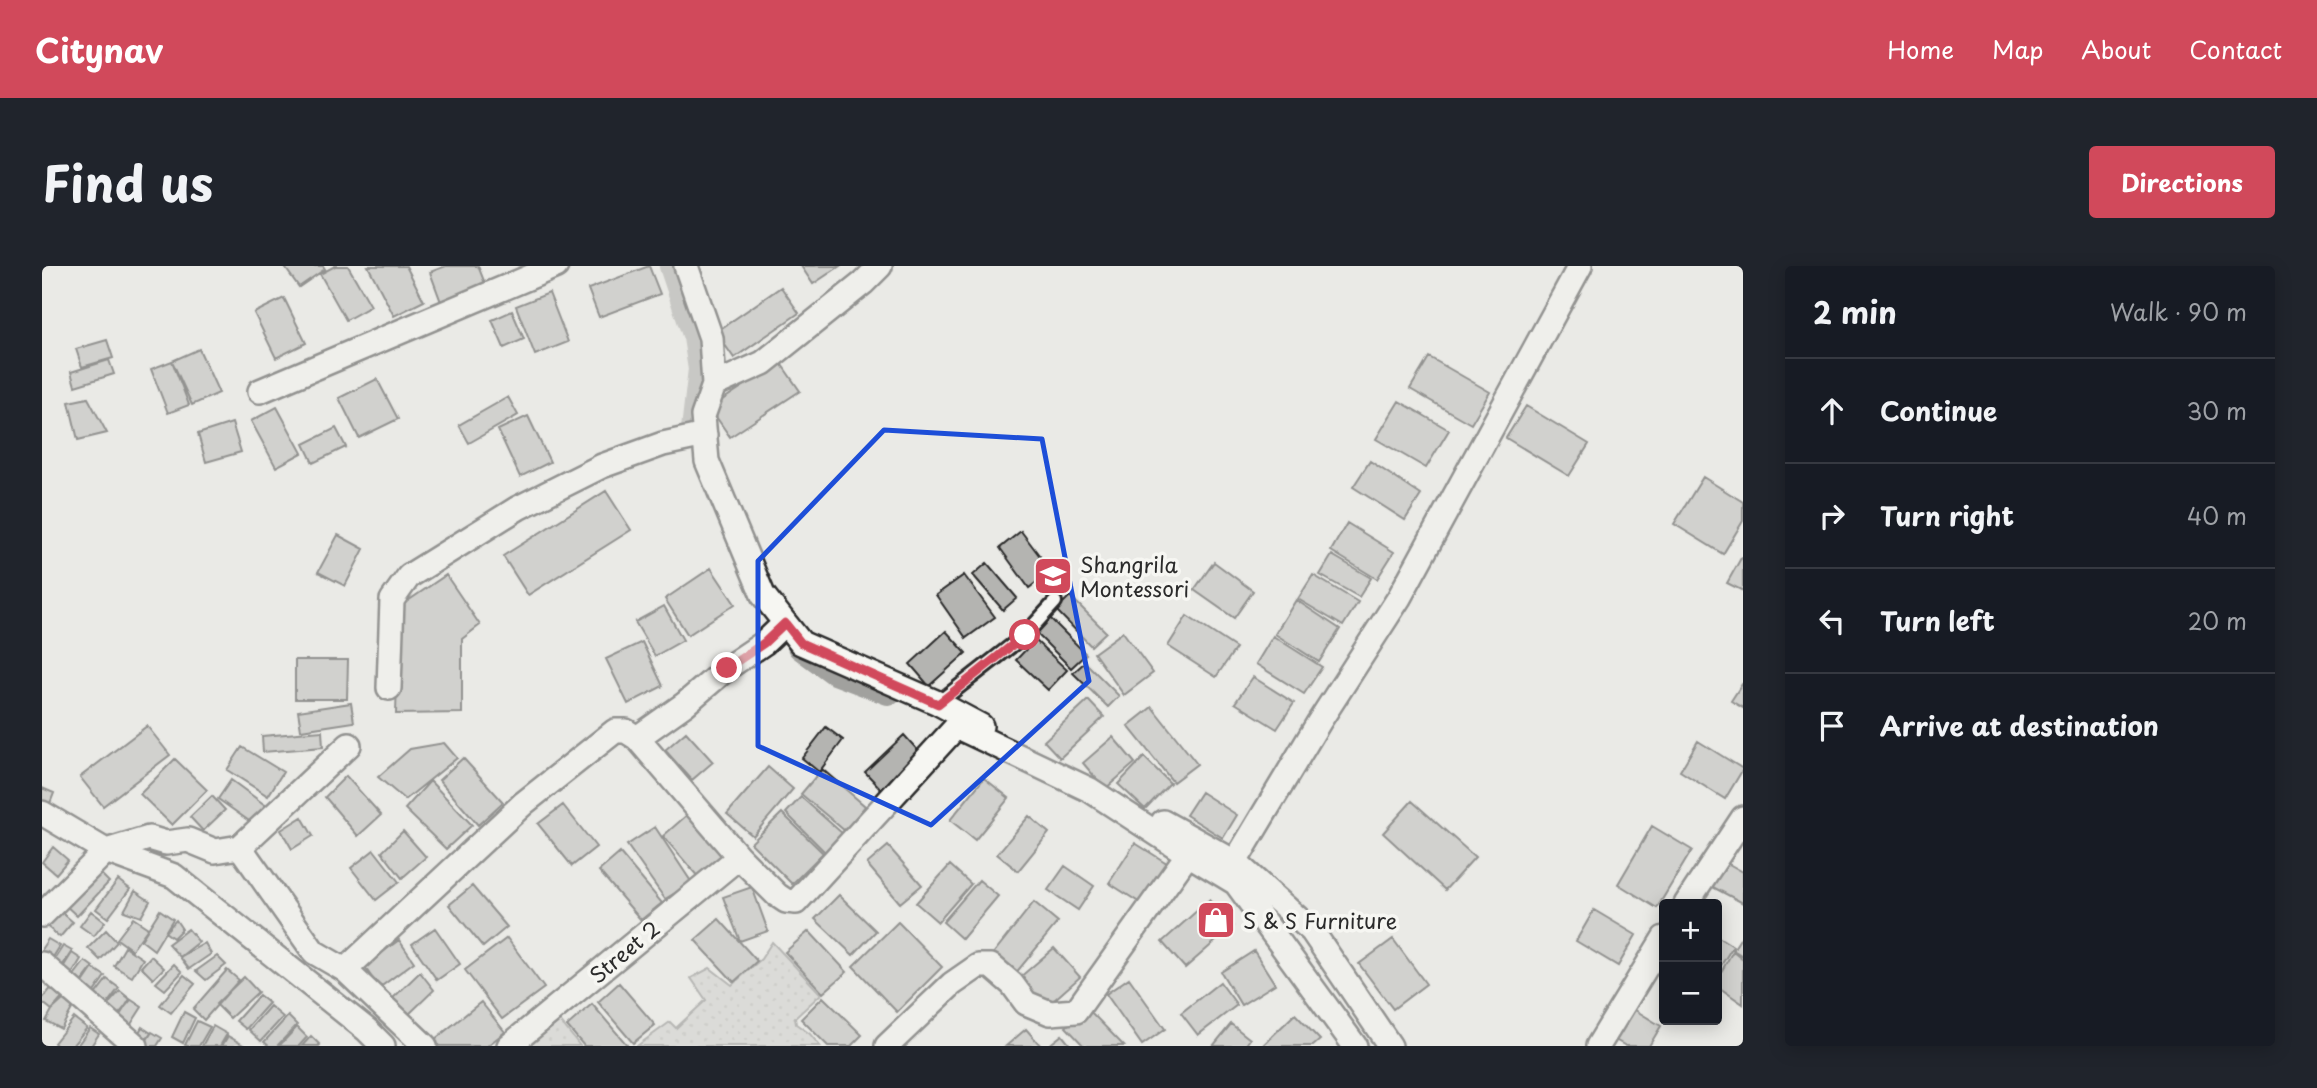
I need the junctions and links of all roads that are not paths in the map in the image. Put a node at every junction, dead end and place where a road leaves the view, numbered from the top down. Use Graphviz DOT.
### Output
graph roads {
  1 [pos="556,266"];
  2 [pos="686,266"];
  3 [pos="880,266"];
  4 [pos="1580,266"];
  5 [pos="713,385"];
  6 [pos="260,391"];
  7 [pos="705,435"];
  8 [pos="1055,603"];
  9 [pos="785,623"];
  10 [pos="388,688"];
  11 [pos="938,704"];
  12 [pos="637,738"];
  13 [pos="349,745"];
  14 [pos="42,813"];
  15 [pos="1743,818"];
  16 [pos="240,847"];
  17 [pos="106,851"];
  18 [pos="1188,854"];
  19 [pos="739,857"];
  20 [pos="1235,862"];
  21 [pos="1689,899"];
  22 [pos="42,915"];
  23 [pos="1659,946"];
  24 [pos="42,964"];
  25 [pos="345,970"];
  26 [pos="136,1046"];
  27 [pos="383,1046"];
  28 [pos="425,1046"];
  29 [pos="509,1046"];
  30 [pos="887,1046"];
  31 [pos="1355,1046"];
  32 [pos="1390,1046"];
  33 [pos="1598,1046"];
  1 -- 6 [label="street"];
  2 -- 5 [label="street"];
  3 -- 5 [label="street"];
  4 -- 20 [label="street"];
  5 -- 7 [label="street"];
  7 -- 9 [label="street"];
  7 -- 10 [label="street"];
  8 -- 11 [label="lane"];
  9 -- 11 [label="street"];
  9 -- 12 [label="street"];
  11 -- 20 [label="street"];
  12 -- 19 [label="street"];
  12 -- 25 [label="street"];
  13 -- 16 [label="street"];
  14 -- 17 [label="street"];
  15 -- 21 [label="street"];
  16 -- 17 [label="street"];
  16 -- 25 [label="street"];
  17 -- 22 [label="street"];
  17 -- 27 [label="street"];
  18 -- 19 [label="street"];
  18 -- 30 [label="street"];
  18 -- 31 [label="street"];
  19 -- 29 [label="street, Street 2"];
  20 -- 32 [label="street"];
  23 -- 33 [label="street"];
  24 -- 26 [label="street"];
  25 -- 28 [label="street"];
}
